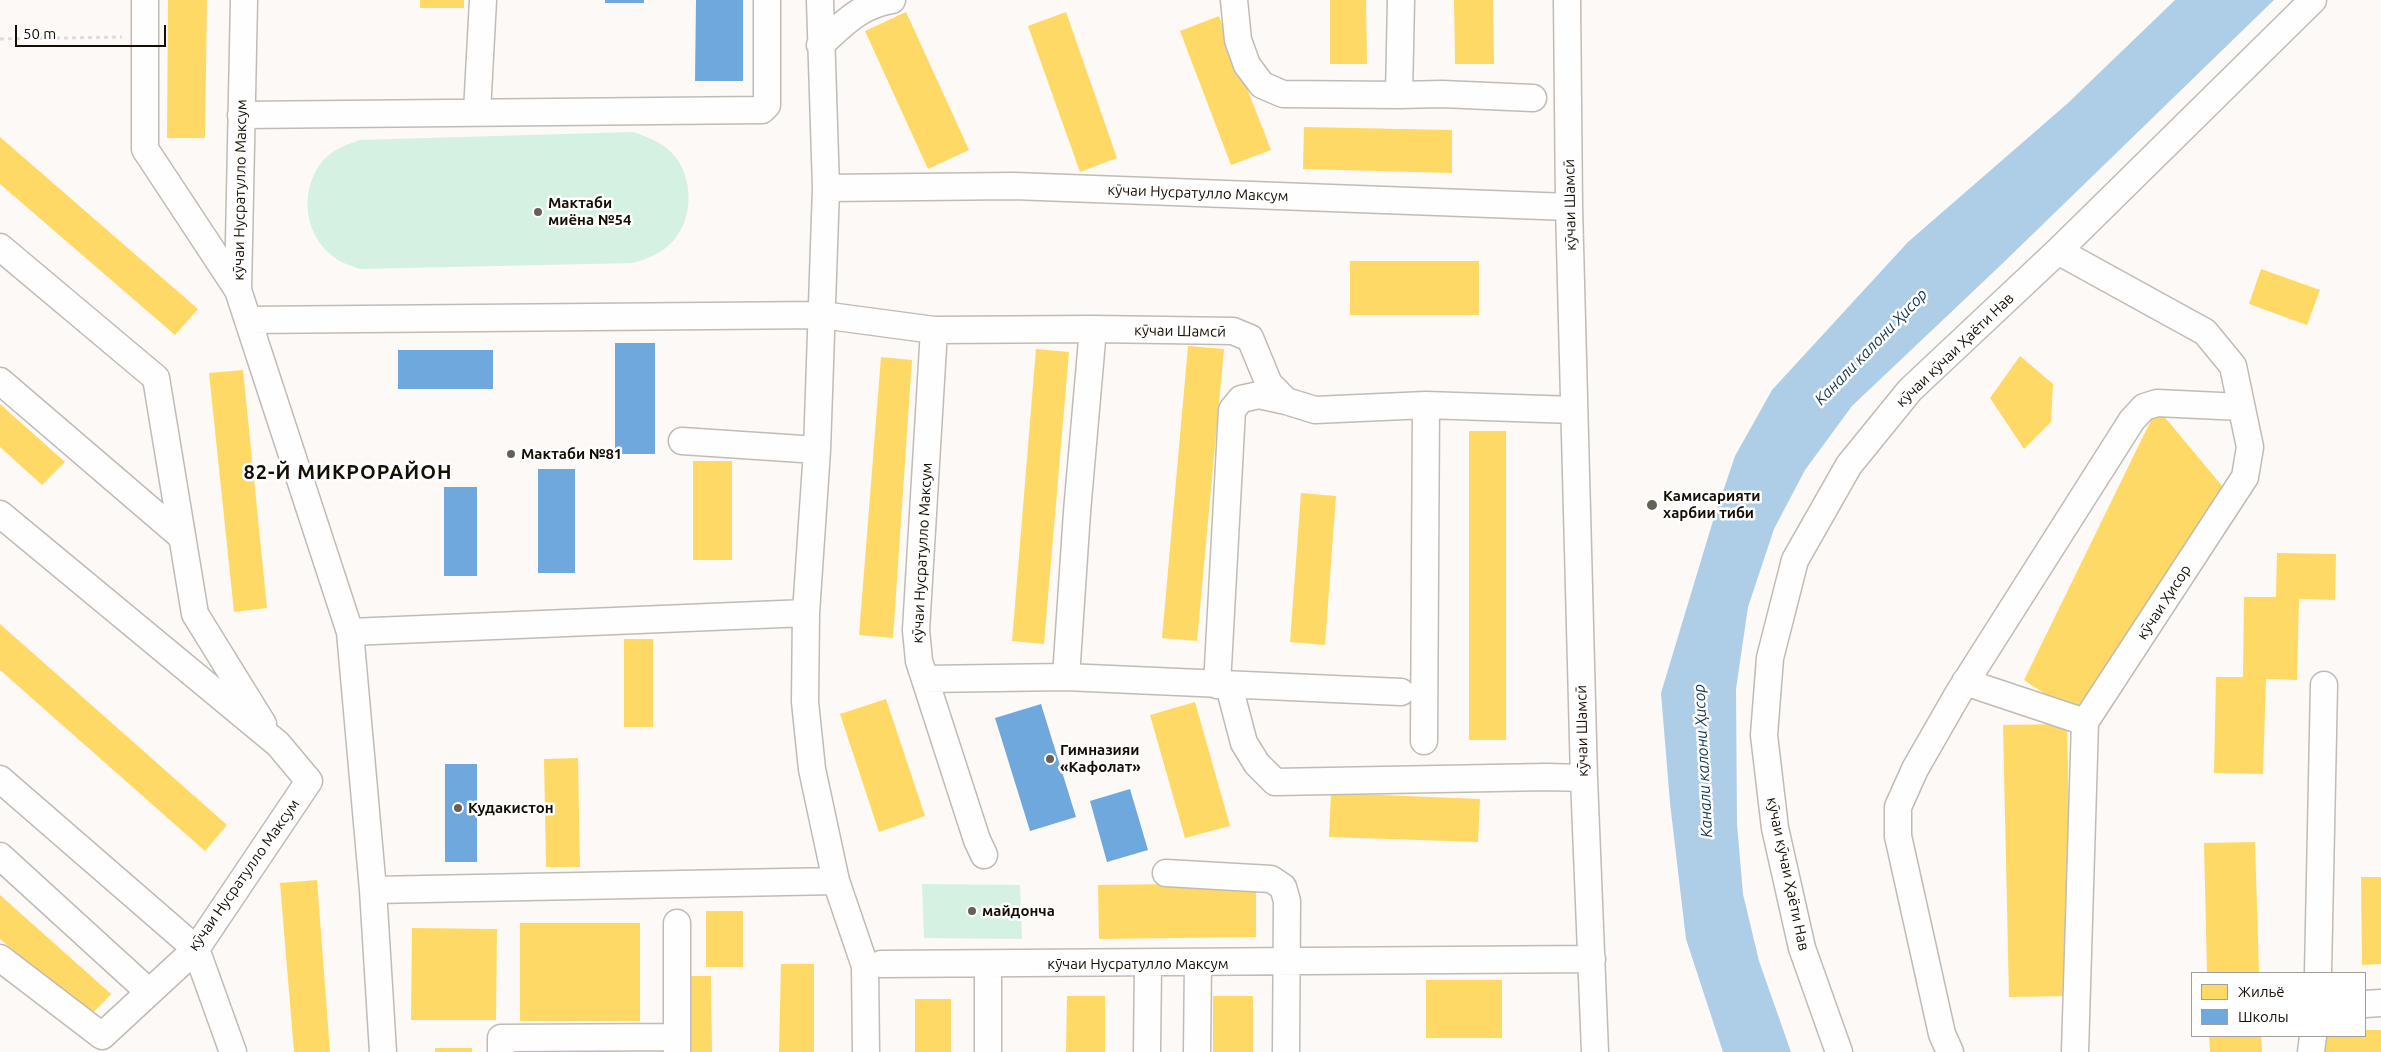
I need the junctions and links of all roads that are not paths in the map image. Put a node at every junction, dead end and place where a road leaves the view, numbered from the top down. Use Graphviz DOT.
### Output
graph roads {
  1 [pos="145,0"];
  2 [pos="244,0"];
  3 [pos="483,0"];
  4 [pos="767,0"];
  5 [pos="820,0"];
  6 [pos="892,0"];
  7 [pos="1234,0"];
  8 [pos="1401,0"];
  9 [pos="1567,0"];
  10 [pos="2313,0"];
  11 [pos="820,45"];
  12 [pos="1399,95"];
  13 [pos="1533,98"];
  14 [pos="477,112"];
  15 [pos="242,115"];
  16 [pos="826,188"];
  17 [pos="1569,208"];
  18 [pos="0,247"];
  19 [pos="2058,250"];
  20 [pos="238,290"];
  21 [pos="822,315"];
  22 [pos="248,320"];
  23 [pos="1092,329"];
  24 [pos="934,330"];
  25 [pos="0,380"];
  26 [pos="1286,401"];
  27 [pos="1426,405"];
  28 [pos="2241,406"];
  29 [pos="1574,410"];
  30 [pos="682,441"];
  31 [pos="817,450"];
  32 [pos="0,514"];
  33 [pos="182,537"];
  34 [pos="806,613"];
  35 [pos="350,632"];
  36 [pos="1066,677"];
  37 [pos="925,679"];
  38 [pos="1966,682"];
  39 [pos="2324,685"];
  40 [pos="1223,686"];
  41 [pos="1401,692"];
  42 [pos="2085,722"];
  43 [pos="1424,741"];
  44 [pos="276,743"];
  45 [pos="1584,778"];
  46 [pos="0,779"];
  47 [pos="984,855"];
  48 [pos="0,856"];
  49 [pos="1166,873"];
  50 [pos="836,881"];
  51 [pos="374,890"];
  52 [pos="677,923"];
  53 [pos="196,949"];
  54 [pos="0,958"];
  55 [pos="1592,959"];
  56 [pos="1198,963"];
  57 [pos="1288,963"];
  58 [pos="881,964"];
  59 [pos="1148,964"];
  60 [pos="988,965"];
  61 [pos="2318,972"];
  62 [pos="149,992"];
  63 [pos="2381,1003"];
  64 [pos="2366,1004"];
  65 [pos="2313,1037"];
  66 [pos="677,1044"];
  67 [pos="233,1052"];
  68 [pos="383,1052"];
  69 [pos="501,1052"];
  70 [pos="866,1052"];
  71 [pos="988,1052"];
  72 [pos="1147,1052"];
  73 [pos="1197,1052"];
  74 [pos="1286,1052"];
  75 [pos="1594,1052"];
  76 [pos="1839,1052"];
  77 [pos="1950,1052"];
  78 [pos="2075,1052"];
  79 [pos="2311,1052"];
  1 -- 20 [label="street"];
  2 -- 15 [label="street, кӯчаи Нусратулло Максум"];
  3 -- 14 [label="street"];
  4 -- 14 [label="street"];
  5 -- 11 [label="street"];
  6 -- 11 [label="street"];
  7 -- 12 [label="street"];
  8 -- 12 [label="street"];
  9 -- 17 [label="street, кӯчаи Шамсӣ"];
  10 -- 19 [label="street, кӯчаи кӯчаи Ҳаёти Нав"];
  11 -- 16 [label="street"];
  12 -- 13 [label="street"];
  14 -- 15 [label="street"];
  15 -- 20 [label="street, кӯчаи Нусратулло Максум"];
  16 -- 17 [label="street, кӯчаи Нусратулло Максум"];
  16 -- 21 [label="street"];
  17 -- 29 [label="street, кӯчаи Шамсӣ"];
  18 -- 33 [label="street, кӯчаи Нусратулло Максум"];
  19 -- 28 [label="street, кӯчаи Ҳисор"];
  19 -- 76 [label="street, кӯчаи кӯчаи Ҳаёти Нав"];
  20 -- 22 [label="street, кӯчаи Нусратулло Максум"];
  21 -- 22 [label="street"];
  21 -- 24 [label="street"];
  21 -- 31 [label="street"];
  22 -- 35 [label="street, кӯчаи Нусратулло Максум"];
  23 -- 24 [label="street"];
  23 -- 26 [label="street, кӯчаи Шамсӣ"];
  23 -- 36 [label="street"];
  24 -- 37 [label="street, кӯчаи Нусратулло Максум"];
  25 -- 33 [label="street"];
  26 -- 27 [label="street, кӯчаи Шамсӣ"];
  26 -- 40 [label="street"];
  27 -- 29 [label="street, кӯчаи Шамсӣ"];
  27 -- 43 [label="street"];
  28 -- 38 [label="street"];
  28 -- 42 [label="street, кӯчаи Ҳисор"];
  29 -- 45 [label="street, кӯчаи Шамсӣ"];
  30 -- 31 [label="street"];
  31 -- 34 [label="street"];
  32 -- 44 [label="street, кӯчаи Нусратулло Максум"];
  33 -- 44 [label="street, кӯчаи Нусратулло Максум"];
  34 -- 35 [label="street"];
  34 -- 50 [label="street"];
  35 -- 51 [label="street, кӯчаи Нусратулло Максум"];
  36 -- 37 [label="street"];
  36 -- 40 [label="street"];
  37 -- 47 [label="street, кӯчаи Нусратулло Максум"];
  38 -- 42 [label="street"];
  38 -- 77 [label="street"];
  39 -- 61 [label="street"];
  40 -- 41 [label="street"];
  40 -- 45 [label="street"];
  42 -- 78 [label="street"];
  44 -- 53 [label="street, кӯчаи Нусратулло Максум"];
  45 -- 55 [label="street, кӯчаи Шамсӣ"];
  46 -- 53 [label="street"];
  48 -- 62 [label="street"];
  49 -- 57 [label="street"];
  50 -- 51 [label="street"];
  50 -- 70 [label="street"];
  51 -- 68 [label="street, кӯчаи Нусратулло Максум"];
  52 -- 66 [label="street"];
  53 -- 62 [label="street, кӯчаи Нусратулло Максум"];
  53 -- 67 [label="street"];
  54 -- 62 [label="street, кӯчаи Нусратулло Максум"];
  55 -- 57 [label="street, кӯчаи Нусратулло Максум"];
  55 -- 75 [label="street, кӯчаи Шамсӣ"];
  56 -- 57 [label="street, кӯчаи Нусратулло Максум"];
  56 -- 59 [label="street, кӯчаи Нусратулло Максум"];
  56 -- 73 [label="street"];
  57 -- 74 [label="street"];
  58 -- 60 [label="street, кӯчаи Нусратулло Максум"];
  59 -- 60 [label="street, кӯчаи Нусратулло Максум"];
  59 -- 72 [label="street"];
  60 -- 71 [label="street"];
  63 -- 64 [label="street"];
  65 -- 79 [label="street"];
  66 -- 69 [label="street"];
}
